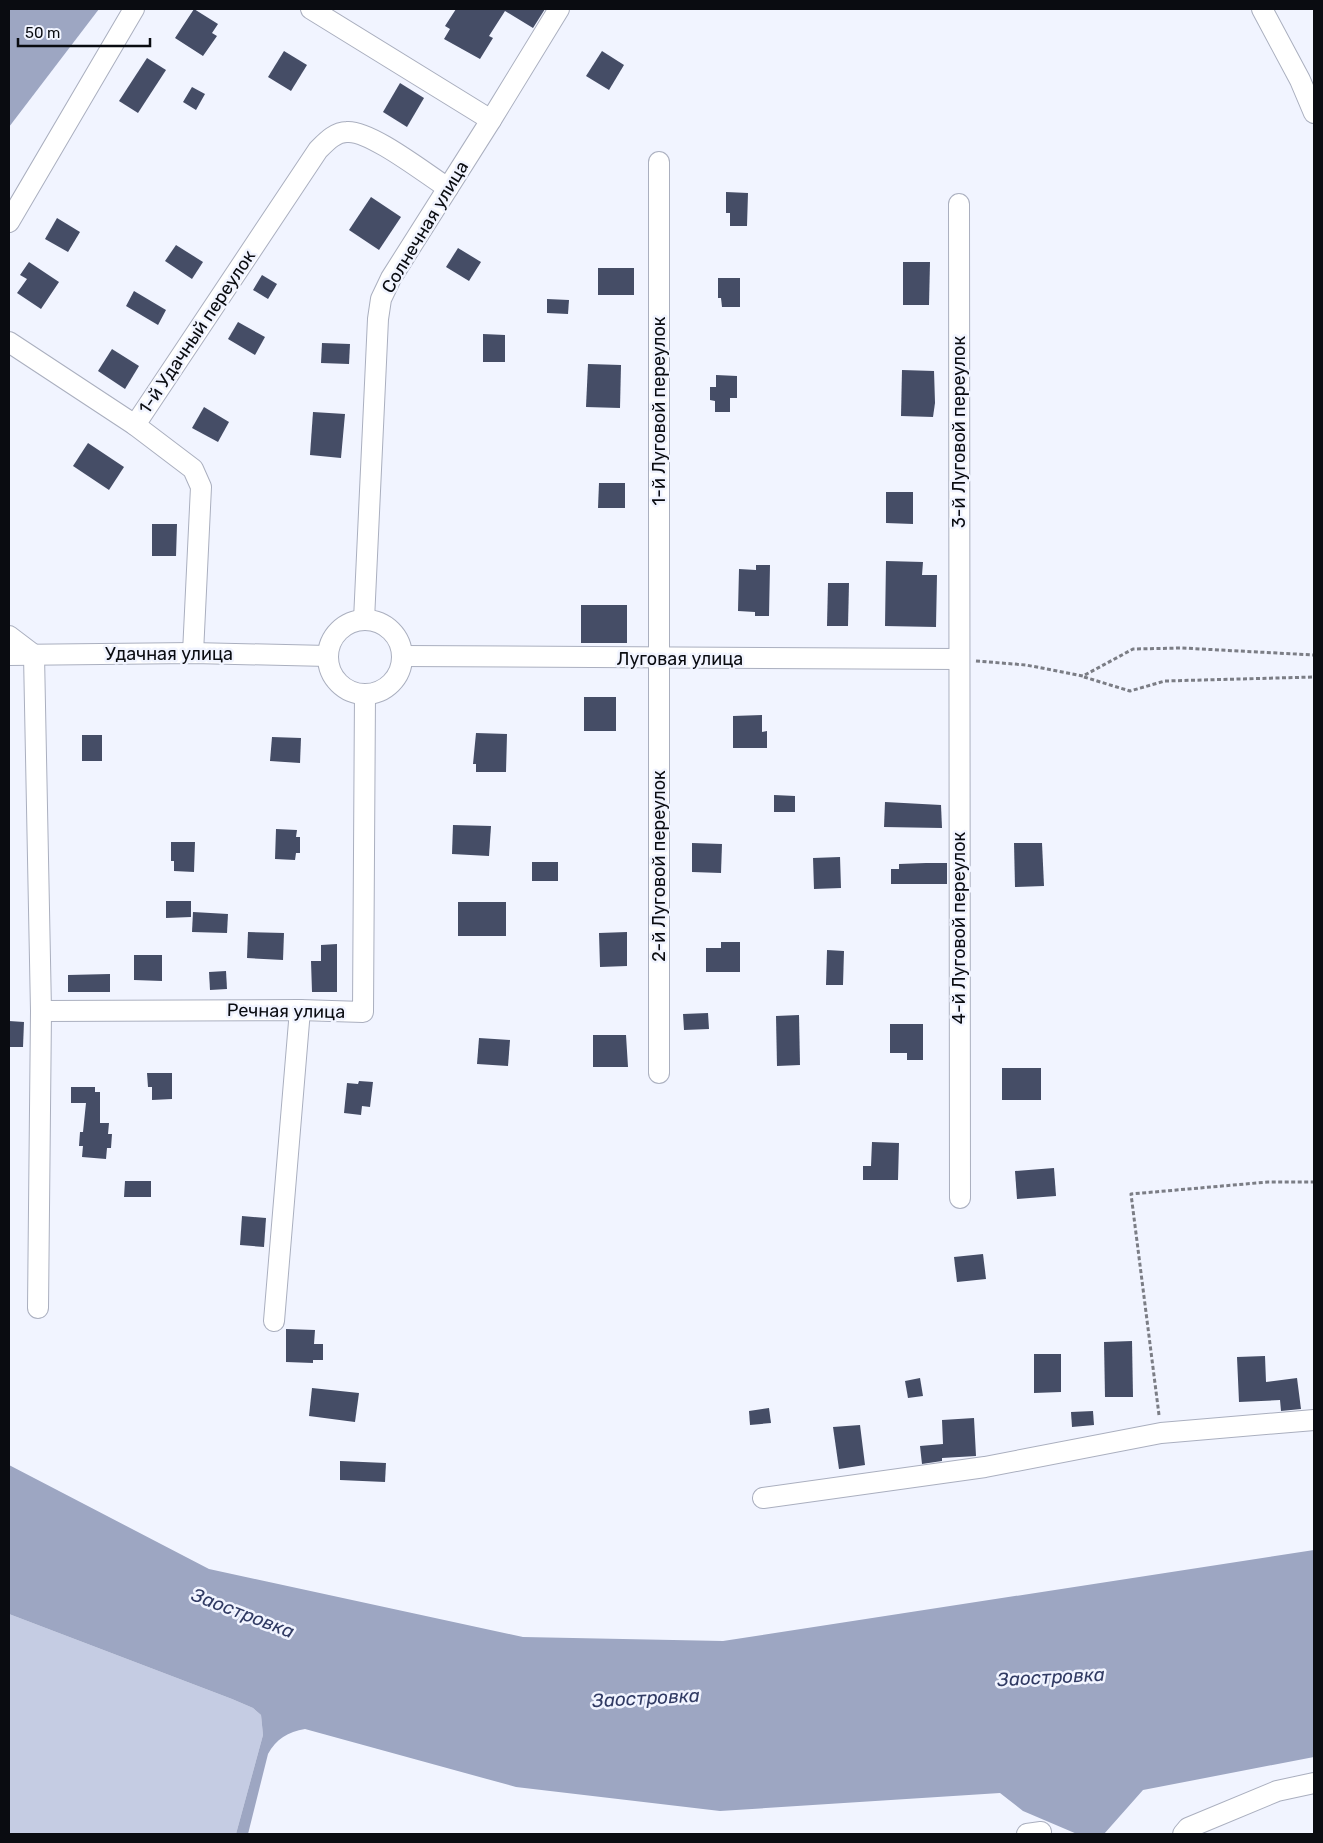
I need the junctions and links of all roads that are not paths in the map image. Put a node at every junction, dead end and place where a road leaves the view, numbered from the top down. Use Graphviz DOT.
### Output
graph roads {
  1 [pos="134,9"];
  2 [pos="311,9"];
  3 [pos="559,9"];
  4 [pos="1262,9"];
  5 [pos="1314,113"];
  6 [pos="491,120"];
  7 [pos="659,162"];
  8 [pos="448,188"];
  9 [pos="959,204"];
  10 [pos="9,222"];
  11 [pos="9,342"];
  12 [pos="135,425"];
  13 [pos="364,620"];
  14 [pos="9,636"];
  15 [pos="193,653"];
  16 [pos="34,654"];
  17 [pos="9,655"];
  18 [pos="328,656"];
  19 [pos="402,656"];
  20 [pos="658,659"];
  21 [pos="958,659"];
  22 [pos="365,694"];
  23 [pos="300,1010"];
  24 [pos="41,1011"];
  25 [pos="659,1073"];
  26 [pos="960,1198"];
  27 [pos="38,1308"];
  28 [pos="274,1321"];
  29 [pos="1314,1420"];
  30 [pos="762,1498"];
  31 [pos="1314,1783"];
  32 [pos="1183,1834"];
  1 -- 10 [label="street"];
  2 -- 6 [label="street"];
  3 -- 6 [label="street, Солнечная улица"];
  4 -- 5 [label="street"];
  6 -- 8 [label="street, Солнечная улица"];
  7 -- 20 [label="street, 1-й Луговой переулок"];
  8 -- 12 [label="street, 1-й Удачный переулок"];
  8 -- 13 [label="street, Солнечная улица"];
  9 -- 21 [label="street, 3-й Луговой переулок"];
  11 -- 12 [label="street"];
  12 -- 15 [label="street, 1-й Удачный переулок"];
  13 -- 18 [label="street"];
  13 -- 19 [label="street"];
  14 -- 16 [label="street"];
  15 -- 16 [label="street, Удачная улица"];
  15 -- 18 [label="street, Удачная улица"];
  16 -- 17 [label="street, Удачная улица"];
  16 -- 24 [label="street"];
  18 -- 22 [label="street"];
  19 -- 20 [label="street, Луговая улица"];
  19 -- 22 [label="street"];
  20 -- 21 [label="street, Луговая улица"];
  20 -- 25 [label="street, 2-й Луговой переулок"];
  21 -- 26 [label="street, 4-й Луговой переулок"];
  22 -- 23 [label="street, Речная улица"];
  23 -- 24 [label="street, Речная улица"];
  23 -- 28 [label="street"];
  24 -- 27 [label="street"];
  29 -- 30 [label="street"];
  31 -- 32 [label="street"];
}
